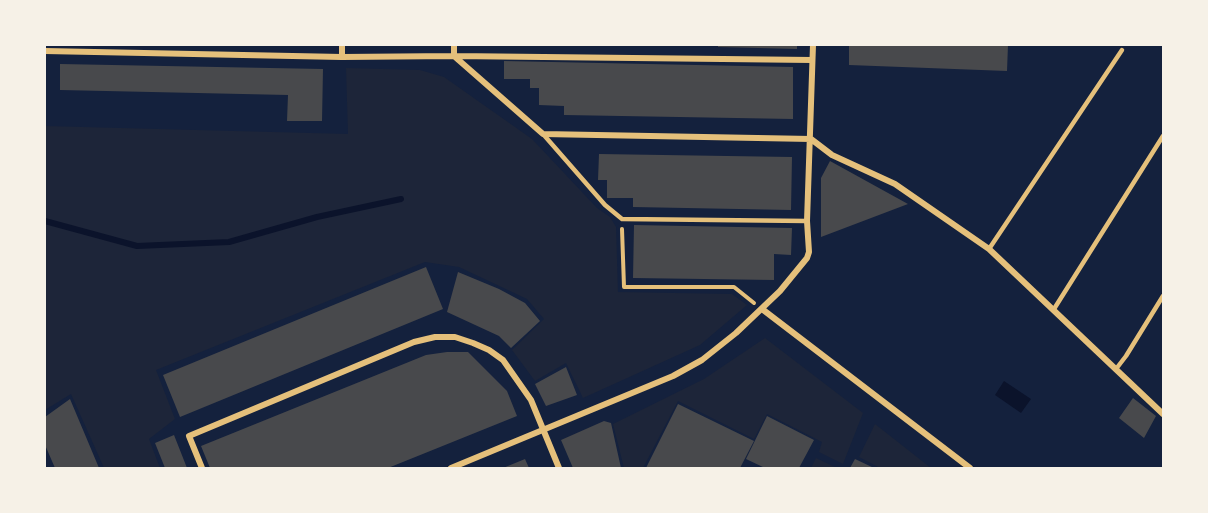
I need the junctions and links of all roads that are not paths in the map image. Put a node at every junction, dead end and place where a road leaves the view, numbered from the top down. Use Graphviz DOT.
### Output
graph roads {
  1 [pos="342,45"];
  2 [pos="454,45"];
  3 [pos="813,45"];
  4 [pos="1122,50"];
  5 [pos="45,51"];
  6 [pos="454,56"];
  7 [pos="342,57"];
  8 [pos="812,60"];
  9 [pos="543,134"];
  10 [pos="1163,136"];
  11 [pos="810,139"];
  12 [pos="807,221"];
  13 [pos="989,249"];
  14 [pos="1163,296"];
  15 [pos="762,309"];
  16 [pos="1054,309"];
  17 [pos="1116,369"];
  18 [pos="1163,414"];
  19 [pos="544,430"];
  20 [pos="202,468"];
  21 [pos="451,468"];
  22 [pos="559,468"];
  23 [pos="970,468"];
  1 -- 7 [label="street"];
  2 -- 6 [label="street"];
  3 -- 8 [label="street"];
  4 -- 13 [label="lane"];
  5 -- 7 [label="street"];
  6 -- 7 [label="street"];
  6 -- 8 [label="street"];
  6 -- 9 [label="street"];
  8 -- 11 [label="street"];
  9 -- 11 [label="street"];
  9 -- 12 [label="lane"];
  10 -- 16 [label="lane"];
  11 -- 12 [label="street"];
  11 -- 13 [label="street"];
  12 -- 15 [label="street"];
  13 -- 16 [label="street"];
  14 -- 17 [label="lane"];
  15 -- 19 [label="street"];
  15 -- 23 [label="street"];
  16 -- 17 [label="street"];
  17 -- 18 [label="street"];
  19 -- 20 [label="street"];
  19 -- 21 [label="street"];
  19 -- 22 [label="street"];
}
